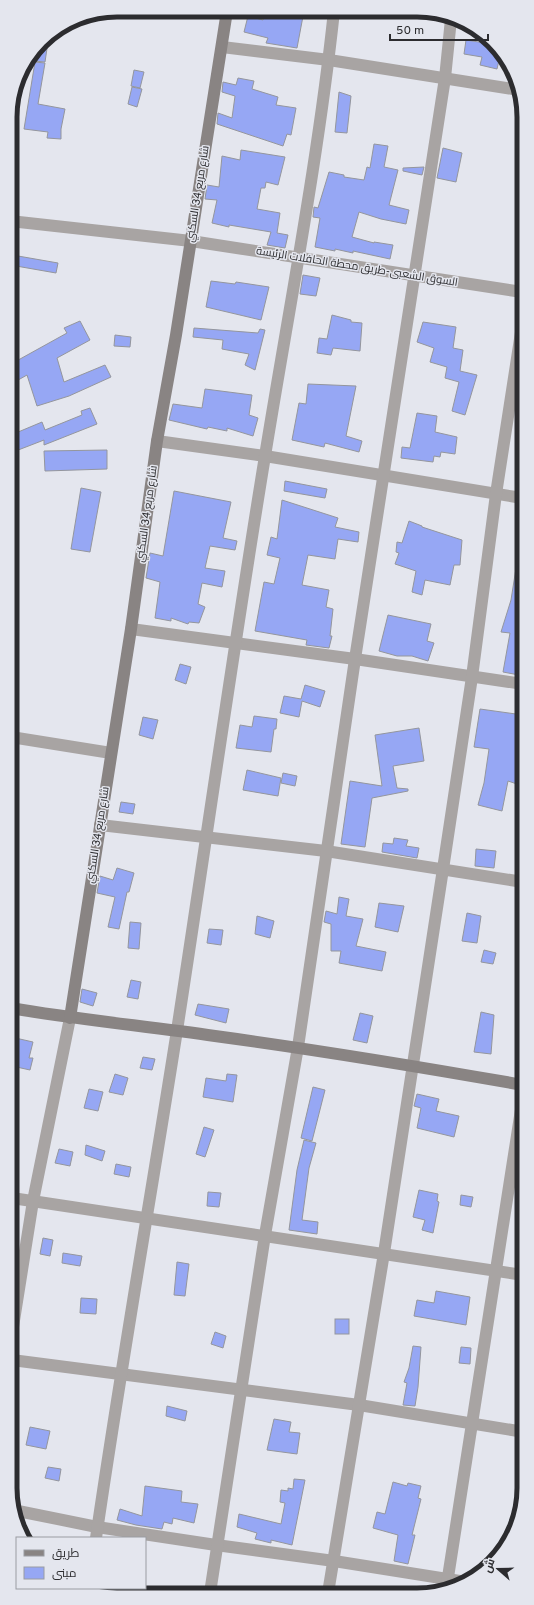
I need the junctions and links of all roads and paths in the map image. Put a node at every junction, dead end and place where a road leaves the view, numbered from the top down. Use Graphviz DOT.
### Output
graph roads {
  1 [pos="225,17"];
  2 [pos="333,17"];
  3 [pos="451,23"];
  4 [pos="222,47"];
  5 [pos="329,60"];
  6 [pos="445,78"];
  7 [pos="513,89"];
  8 [pos="17,222"];
  9 [pos="191,242"];
  10 [pos="300,258"];
  11 [pos="415,277"];
  12 [pos="517,291"];
  13 [pos="517,358"];
  14 [pos="157,441"];
  15 [pos="265,456"];
  16 [pos="383,475"];
  17 [pos="496,494"];
  18 [pos="517,497"];
  19 [pos="131,629"];
  20 [pos="237,642"];
  21 [pos="355,659"];
  22 [pos="472,677"];
  23 [pos="517,683"];
  24 [pos="17,738"];
  25 [pos="111,753"];
  26 [pos="100,825"];
  27 [pos="207,837"];
  28 [pos="326,851"];
  29 [pos="443,869"];
  30 [pos="517,881"];
  31 [pos="17,1009"];
  32 [pos="70,1018"];
  33 [pos="177,1031"];
  34 [pos="298,1048"];
  35 [pos="412,1065"];
  36 [pos="517,1084"];
  37 [pos="517,1134"];
  38 [pos="17,1199"];
  39 [pos="33,1201"];
  40 [pos="146,1217"];
  41 [pos="266,1235"];
  42 [pos="384,1252"];
  43 [pos="495,1270"];
  44 [pos="517,1274"];
  45 [pos="17,1302"];
  46 [pos="17,1361"];
  47 [pos="120,1374"];
  48 [pos="240,1390"];
  49 [pos="359,1405"];
  50 [pos="472,1424"];
  51 [pos="517,1431"];
  52 [pos="20,1512"];
  53 [pos="96,1532"];
  54 [pos="142,1537"];
  55 [pos="146,1537"];
  56 [pos="216,1545"];
  57 [pos="334,1560"];
  58 [pos="447,1583"];
  59 [pos="444,1584"];
  60 [pos="211,1588"];
  61 [pos="329,1588"];
  1 -- 4 [label="street, شارع مربع 34 السكني"];
  2 -- 5 [label="street"];
  3 -- 6 [label="street"];
  4 -- 5 [label="street"];
  4 -- 9 [label="street, شارع مربع 34 السكني"];
  5 -- 6 [label="street"];
  5 -- 10 [label="street"];
  6 -- 7 [label="street"];
  6 -- 11 [label="street"];
  8 -- 9 [label="street, السوق الشعبى-طريق محطة الحافلات الرئيسة"];
  9 -- 10 [label="street, السوق الشعبى-طريق محطة الحافلات الرئيسة"];
  9 -- 14 [label="street, شارع مربع 34 السكني"];
  10 -- 11 [label="street, السوق الشعبى-طريق محطة الحافلات الرئيسة"];
  10 -- 15 [label="street"];
  11 -- 12 [label="street, السوق الشعبى-طريق محطة الحافلات الرئيسة"];
  11 -- 16 [label="street"];
  13 -- 17 [label="street"];
  14 -- 15 [label="street"];
  14 -- 19 [label="street, شارع مربع 34 السكني"];
  15 -- 16 [label="street"];
  15 -- 20 [label="street"];
  16 -- 17 [label="street"];
  16 -- 21 [label="street"];
  17 -- 18 [label="street"];
  17 -- 22 [label="street"];
  19 -- 20 [label="street"];
  19 -- 25 [label="street, شارع مربع 34 السكني"];
  20 -- 21 [label="street"];
  20 -- 27 [label="street"];
  21 -- 22 [label="street"];
  21 -- 28 [label="street"];
  22 -- 23 [label="street"];
  22 -- 29 [label="street"];
  24 -- 25 [label="street"];
  25 -- 26 [label="street, شارع مربع 34 السكني"];
  26 -- 27 [label="street"];
  26 -- 32 [label="street, شارع مربع 34 السكني"];
  27 -- 28 [label="street"];
  27 -- 33 [label="street"];
  28 -- 29 [label="street"];
  28 -- 34 [label="street"];
  29 -- 30 [label="street"];
  29 -- 35 [label="street"];
  31 -- 32 [label="street"];
  32 -- 33 [label="street"];
  32 -- 39 [label="street"];
  33 -- 34 [label="street"];
  33 -- 40 [label="street"];
  34 -- 35 [label="street"];
  34 -- 41 [label="street"];
  35 -- 36 [label="street"];
  35 -- 42 [label="street"];
  37 -- 43 [label="street"];
  38 -- 39 [label="street"];
  39 -- 40 [label="street"];
  39 -- 45 [label="street"];
  40 -- 41 [label="street"];
  40 -- 47 [label="street"];
  41 -- 42 [label="street"];
  41 -- 48 [label="street"];
  42 -- 43 [label="street"];
  42 -- 49 [label="street"];
  43 -- 44 [label="street"];
  43 -- 50 [label="street"];
  46 -- 47 [label="street"];
  47 -- 48 [label="street"];
  47 -- 53 [label="street"];
  48 -- 49 [label="street"];
  48 -- 56 [label="street"];
  49 -- 50 [label="street"];
  49 -- 57 [label="street"];
  50 -- 51 [label="street"];
  50 -- 58 [label="street"];
  52 -- 53 [label="street"];
  53 -- 54 [label="street"];
  55 -- 56 [label="street"];
  56 -- 57 [label="street"];
  56 -- 60 [label="street"];
  57 -- 59 [label="street"];
  57 -- 61 [label="street"];
}
